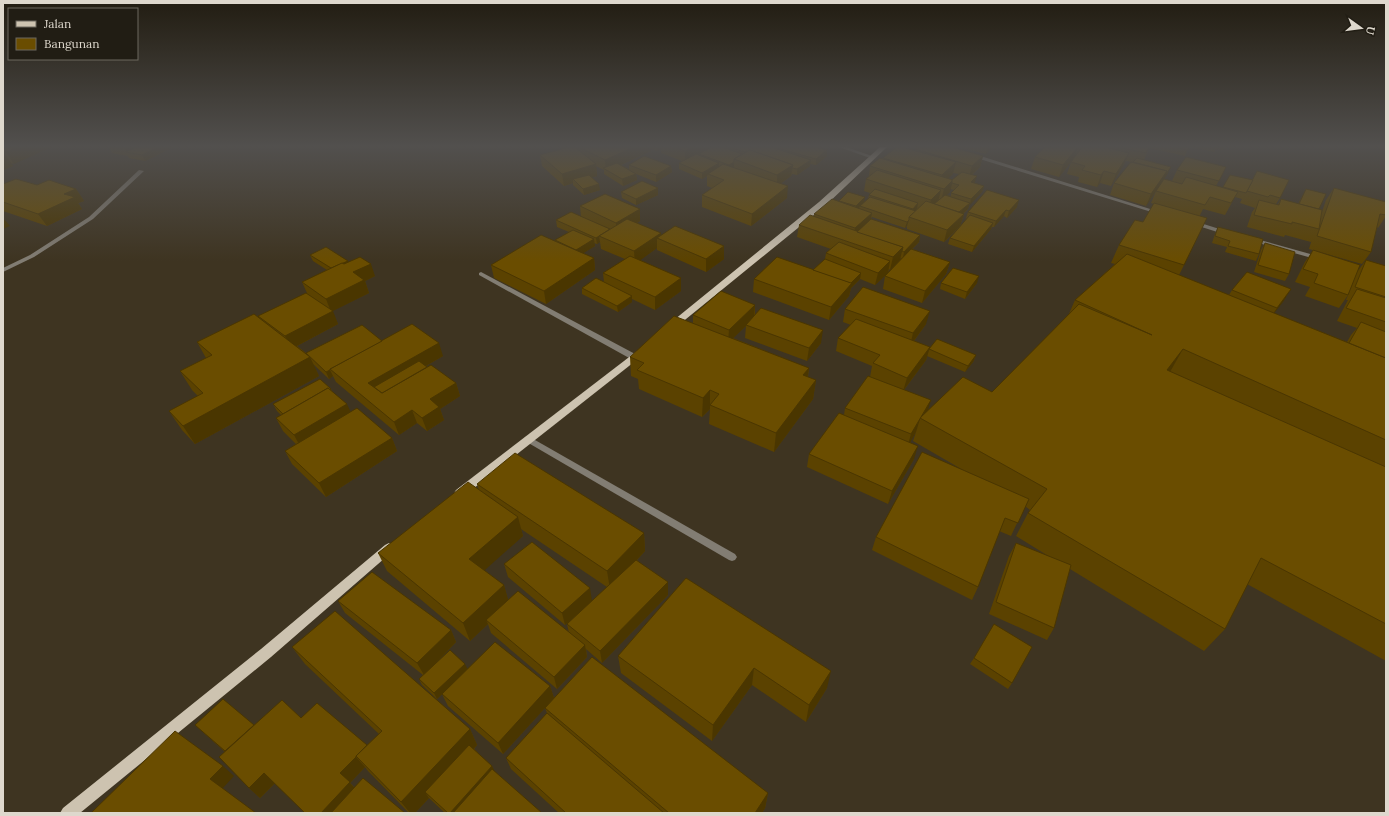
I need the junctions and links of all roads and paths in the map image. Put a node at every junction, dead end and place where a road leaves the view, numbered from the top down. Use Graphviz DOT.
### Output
graph roads {
  1 [pos="126,185"];
  2 [pos="842,185"];
  3 [pos="1069,185"];
  4 [pos="1169,216"];
  5 [pos="1185,221"];
  6 [pos="1231,234"];
  7 [pos="1246,238"];
  8 [pos="1323,259"];
  9 [pos="3,270"];
  10 [pos="481,274"];
  11 [pos="664,333"];
  12 [pos="646,347"];
  13 [pos="634,357"];
  14 [pos="528,439"];
  15 [pos="453,498"];
  16 [pos="396,542"];
  17 [pos="732,558"];
  18 [pos="68,813"];
  1 -- 9 [label="street"];
  2 -- 11 [label="main road"];
  3 -- 4 [label="street"];
  5 -- 6 [label="street"];
  7 -- 8 [label="street"];
  10 -- 13 [label="street"];
  12 -- 13 [label="main road"];
  13 -- 14 [label="main road"];
  14 -- 15 [label="main road"];
  14 -- 17 [label="street"];
  16 -- 18 [label="main road"];
}
